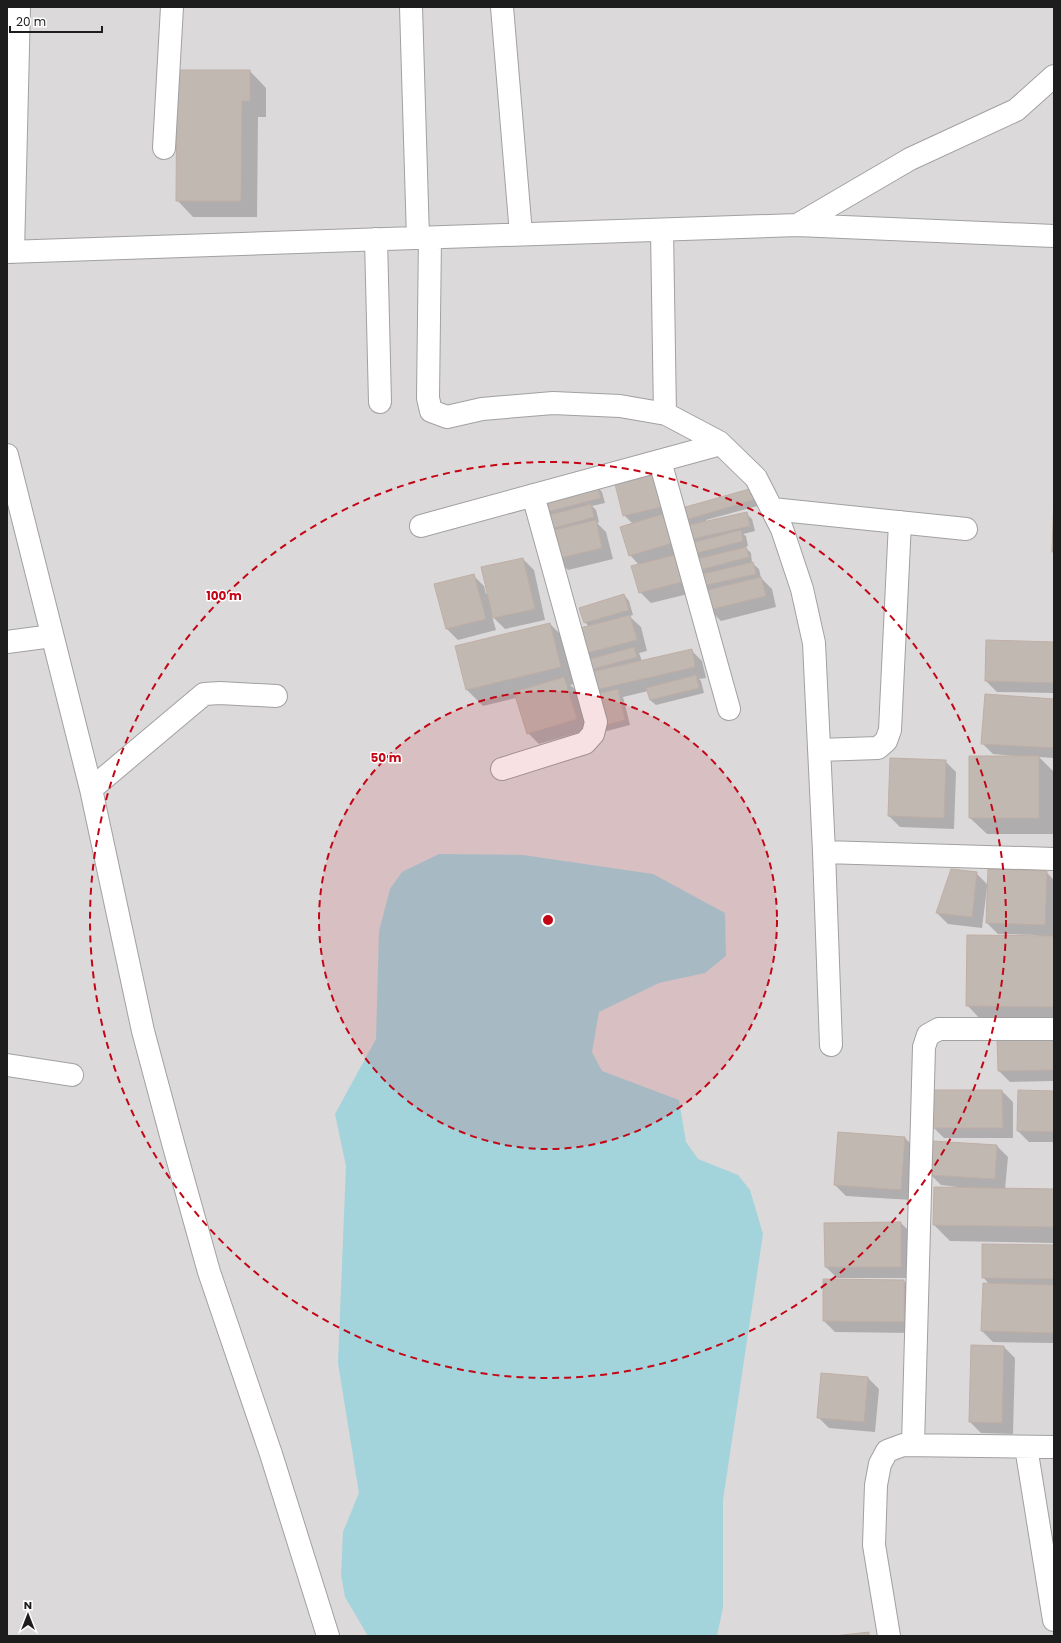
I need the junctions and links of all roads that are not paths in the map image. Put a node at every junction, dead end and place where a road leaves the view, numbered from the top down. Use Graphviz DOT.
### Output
graph roads {
  1 [pos="19,7"];
  2 [pos="172,7"];
  3 [pos="410,7"];
  4 [pos="502,7"];
  5 [pos="13,53"];
  6 [pos="1054,76"];
  7 [pos="164,148"];
  8 [pos="797,224"];
  9 [pos="662,230"];
  10 [pos="521,234"];
  11 [pos="1054,236"];
  12 [pos="424,238"];
  13 [pos="376,239"];
  14 [pos="10,252"];
  15 [pos="380,402"];
  16 [pos="665,414"];
  17 [pos="721,444"];
  18 [pos="7,455"];
  19 [pos="660,461"];
  20 [pos="533,495"];
  21 [pos="772,509"];
  22 [pos="900,522"];
  23 [pos="421,526"];
  24 [pos="966,529"];
  25 [pos="52,636"];
  26 [pos="7,642"];
  27 [pos="276,696"];
  28 [pos="729,708"];
  29 [pos="819,750"];
  30 [pos="502,769"];
  31 [pos="91,789"];
  32 [pos="824,852"];
  33 [pos="1054,859"];
  34 [pos="1054,1030"];
  35 [pos="831,1045"];
  36 [pos="7,1065"];
  37 [pos="72,1075"];
  38 [pos="913,1445"];
  39 [pos="1026,1447"];
  40 [pos="1054,1447"];
  41 [pos="1054,1620"];
  42 [pos="328,1636"];
  43 [pos="889,1636"];
  1 -- 5 [label="street"];
  2 -- 7 [label="street"];
  3 -- 12 [label="street"];
  4 -- 10 [label="street"];
  5 -- 14 [label="street"];
  6 -- 8 [label="street"];
  8 -- 9 [label="street"];
  8 -- 11 [label="street"];
  9 -- 10 [label="street"];
  9 -- 16 [label="street"];
  10 -- 12 [label="street"];
  12 -- 13 [label="street"];
  12 -- 16 [label="street"];
  13 -- 14 [label="street"];
  13 -- 15 [label="street"];
  16 -- 17 [label="street"];
  17 -- 19 [label="street"];
  17 -- 21 [label="street"];
  18 -- 25 [label="street"];
  19 -- 20 [label="street"];
  19 -- 28 [label="street"];
  20 -- 23 [label="street"];
  20 -- 30 [label="street"];
  21 -- 22 [label="street"];
  21 -- 29 [label="street"];
  22 -- 24 [label="street"];
  22 -- 29 [label="street"];
  25 -- 26 [label="street"];
  25 -- 31 [label="street"];
  27 -- 31 [label="street"];
  29 -- 32 [label="street"];
  31 -- 42 [label="street"];
  32 -- 33 [label="street"];
  32 -- 35 [label="street"];
  34 -- 38 [label="street"];
  36 -- 37 [label="street"];
  38 -- 39 [label="street"];
  38 -- 43 [label="street"];
  39 -- 40 [label="street"];
  39 -- 41 [label="street"];
}
